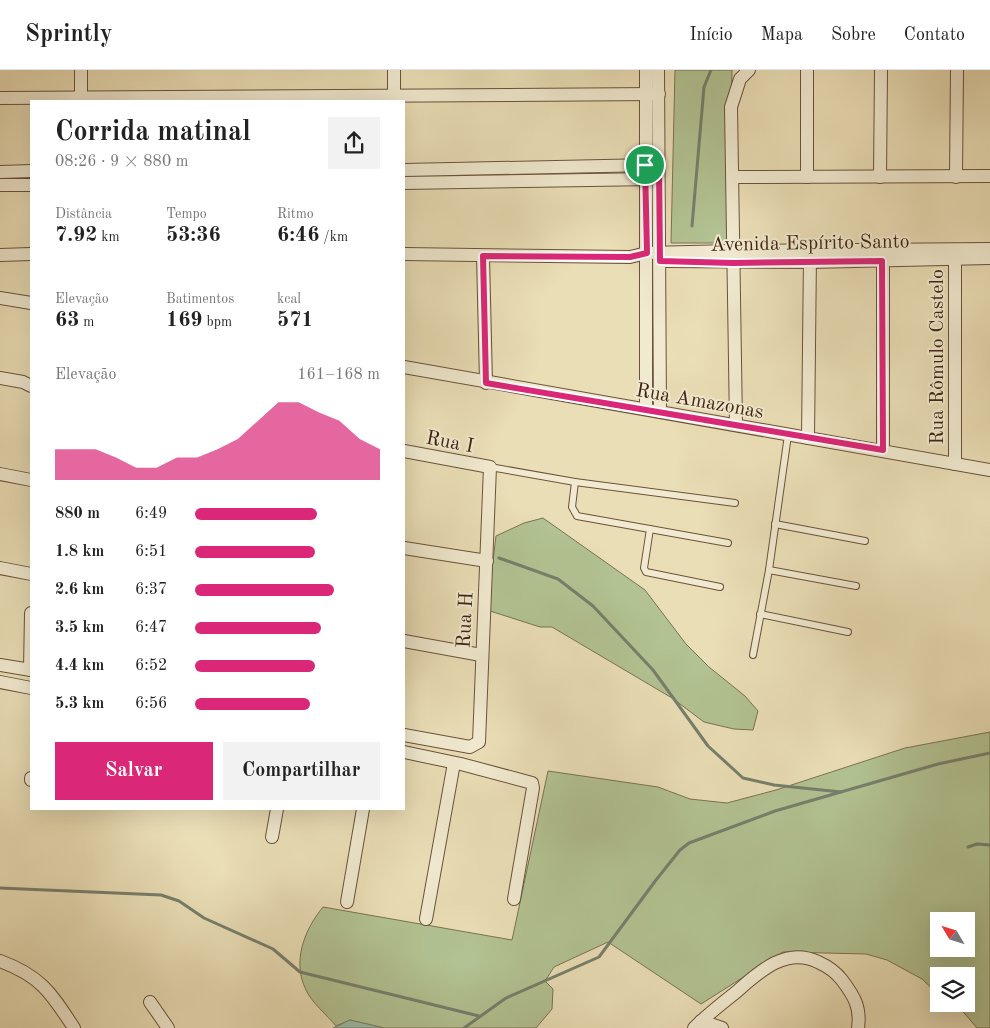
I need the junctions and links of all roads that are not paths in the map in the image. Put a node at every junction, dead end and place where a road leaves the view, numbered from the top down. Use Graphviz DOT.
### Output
graph roads {
  1 [pos="81,70"];
  2 [pos="394,70"];
  3 [pos="646,70"];
  4 [pos="658,70"];
  5 [pos="749,70"];
  6 [pos="808,70"];
  7 [pos="881,70"];
  8 [pos="957,70"];
  9 [pos="659,94"];
  10 [pos="645,95"];
  11 [pos="0,98"];
  12 [pos="394,99"];
  13 [pos="81,100"];
  14 [pos="645,165"];
  15 [pos="659,165"];
  16 [pos="405,170"];
  17 [pos="30,171"];
  18 [pos="0,172"];
  19 [pos="990,176"];
  20 [pos="733,177"];
  21 [pos="807,177"];
  22 [pos="880,177"];
  23 [pos="956,177"];
  24 [pos="645,179"];
  25 [pos="659,179"];
  26 [pos="405,183"];
  27 [pos="0,185"];
  28 [pos="30,185"];
  29 [pos="990,250"];
  30 [pos="30,254"];
  31 [pos="405,254"];
  32 [pos="955,254"];
  33 [pos="0,255"];
  34 [pos="483,256"];
  35 [pos="653,257"];
  36 [pos="733,257"];
  37 [pos="810,257"];
  38 [pos="990,258"];
  39 [pos="882,261"];
  40 [pos="0,298"];
  41 [pos="30,303"];
  42 [pos="405,367"];
  43 [pos="0,378"];
  44 [pos="486,383"];
  45 [pos="30,386"];
  46 [pos="646,409"];
  47 [pos="660,412"];
  48 [pos="736,424"];
  49 [pos="788,434"];
  50 [pos="808,438"];
  51 [pos="883,450"];
  52 [pos="405,451"];
  53 [pos="955,464"];
  54 [pos="490,468"];
  55 [pos="990,470"];
  56 [pos="0,474"];
  57 [pos="30,480"];
  58 [pos="575,482"];
  59 [pos="735,503"];
  60 [pos="775,524"];
  61 [pos="650,529"];
  62 [pos="865,541"];
  63 [pos="728,543"];
  64 [pos="405,548"];
  65 [pos="487,561"];
  66 [pos="0,568"];
  67 [pos="769,570"];
  68 [pos="30,574"];
  69 [pos="856,586"];
  70 [pos="720,587"];
  71 [pos="760,614"];
  72 [pos="848,632"];
  73 [pos="405,641"];
  74 [pos="481,655"];
  75 [pos="753,655"];
  76 [pos="0,664"];
  77 [pos="30,670"];
  78 [pos="0,682"];
  79 [pos="30,688"];
  80 [pos="405,735"];
  81 [pos="465,747"];
  82 [pos="405,752"];
  83 [pos="458,764"];
  84 [pos="277,810"];
  85 [pos="363,810"];
  86 [pos="272,837"];
  87 [pos="514,899"];
  88 [pos="347,902"];
  89 [pos="426,918"];
  90 [pos="0,961"];
  91 [pos="150,1002"];
  92 [pos="698,1025"];
  93 [pos="74,1028"];
  94 [pos="168,1028"];
  95 [pos="722,1028"];
  96 [pos="858,1028"];
  1 -- 13 [label="street"];
  2 -- 12 [label="street"];
  3 -- 10 [label="street"];
  4 -- 9 [label="street"];
  5 -- 20 [label="street"];
  6 -- 21 [label="street"];
  7 -- 22 [label="street"];
  8 -- 23 [label="street"];
  9 -- 10 [label="street"];
  9 -- 15 [label="street"];
  10 -- 12 [label="street"];
  10 -- 14 [label="street"];
  11 -- 13 [label="street"];
  12 -- 13 [label="street"];
  14 -- 15 [label="street"];
  14 -- 16 [label="street"];
  14 -- 24 [label="street"];
  15 -- 25 [label="street"];
  17 -- 18 [label="street"];
  19 -- 23 [label="street"];
  20 -- 21 [label="street"];
  20 -- 36 [label="street"];
  21 -- 22 [label="street"];
  22 -- 23 [label="street"];
  24 -- 25 [label="street"];
  24 -- 26 [label="street"];
  24 -- 35 [label="street"];
  25 -- 35 [label="street"];
  27 -- 28 [label="street"];
  29 -- 32 [label="street, Avenida Espírito Santo"];
  30 -- 33 [label="street"];
  31 -- 34 [label="street, Avenida Espírito Santo"];
  32 -- 37 [label="street, Avenida Espírito Santo"];
  32 -- 38 [label="street, Avenida Espírito Santo"];
  32 -- 39 [label="street, Avenida Espírito Santo"];
  32 -- 53 [label="street, Rua Rômulo Castelo"];
  34 -- 35 [label="street, Avenida Espírito Santo"];
  34 -- 44 [label="street"];
  35 -- 36 [label="street, Avenida Espírito Santo"];
  35 -- 46 [label="street"];
  35 -- 47 [label="street"];
  36 -- 37 [label="street, Avenida Espírito Santo"];
  36 -- 48 [label="street"];
  37 -- 39 [label="street, Avenida Espírito Santo"];
  37 -- 50 [label="street"];
  39 -- 51 [label="street"];
  40 -- 41 [label="street"];
  42 -- 44 [label="street, Rua Amazonas"];
  43 -- 45 [label="street"];
  44 -- 46 [label="street, Rua Amazonas"];
  46 -- 47 [label="street, Rua Amazonas"];
  47 -- 48 [label="street, Rua Amazonas"];
  48 -- 49 [label="street, Rua Amazonas"];
  49 -- 50 [label="street, Rua Amazonas"];
  49 -- 60 [label="lane"];
  50 -- 51 [label="street, Rua Amazonas"];
  51 -- 53 [label="street, Rua Amazonas"];
  52 -- 54 [label="street, Rua I"];
  53 -- 55 [label="street, Rua Amazonas"];
  54 -- 58 [label="lane"];
  54 -- 65 [label="street, Rua H"];
  56 -- 57 [label="street"];
  58 -- 59 [label="lane"];
  58 -- 61 [label="lane"];
  60 -- 62 [label="lane"];
  60 -- 67 [label="lane"];
  61 -- 63 [label="lane"];
  61 -- 70 [label="lane"];
  64 -- 65 [label="street"];
  65 -- 74 [label="street, Rua H"];
  66 -- 68 [label="street"];
  67 -- 69 [label="lane"];
  67 -- 71 [label="lane"];
  71 -- 72 [label="lane"];
  71 -- 75 [label="lane"];
  73 -- 74 [label="street"];
  74 -- 81 [label="street, Rua H"];
  76 -- 77 [label="street"];
  78 -- 79 [label="street"];
  80 -- 81 [label="street"];
  81 -- 83 [label="street"];
  82 -- 83 [label="street"];
  83 -- 87 [label="street"];
  83 -- 89 [label="street"];
  84 -- 86 [label="street"];
  85 -- 88 [label="street"];
  90 -- 93 [label="street"];
  91 -- 94 [label="street"];
  92 -- 95 [label="street"];
  92 -- 96 [label="street"];
}
